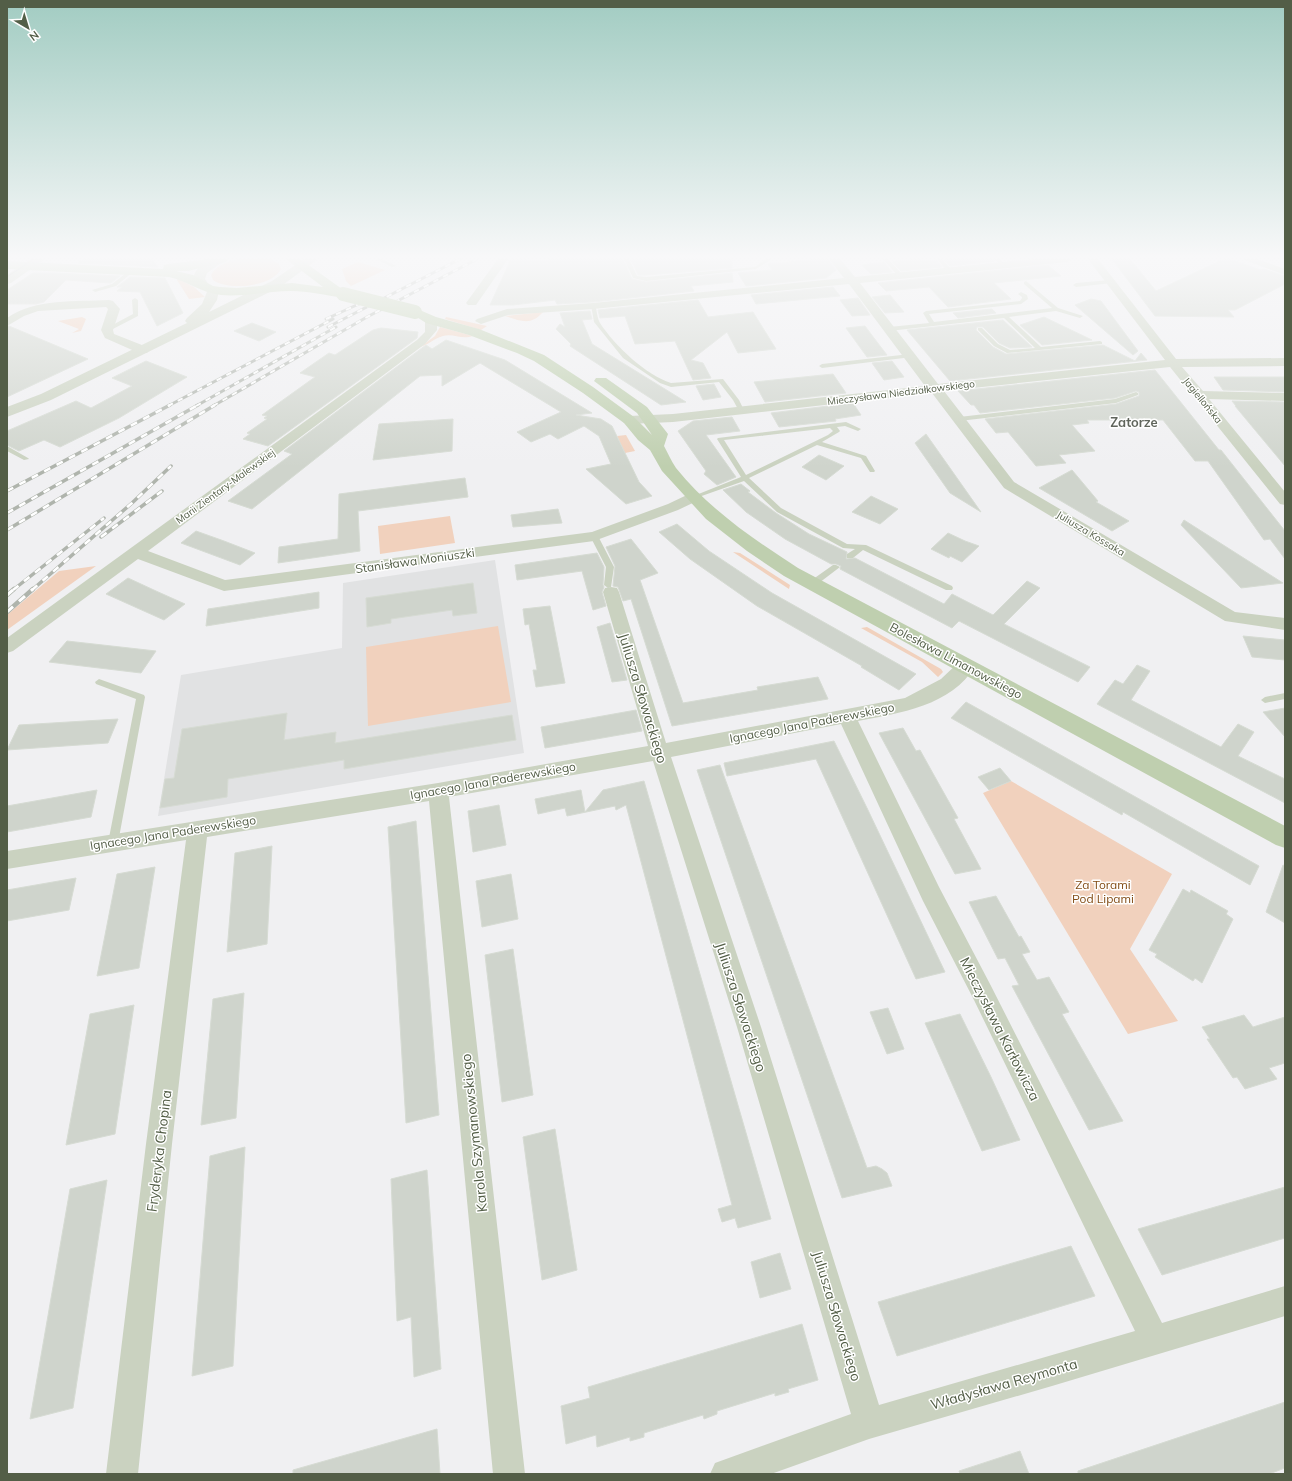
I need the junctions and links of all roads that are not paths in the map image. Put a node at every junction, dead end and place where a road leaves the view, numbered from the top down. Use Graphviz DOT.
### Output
graph roads {
  1 [pos="110,328"];
  2 [pos="182,328"];
  3 [pos="187,328"];
  4 [pos="433,328"];
  5 [pos="459,328"];
  6 [pos="602,328"];
  7 [pos="889,328"];
  8 [pos="1018,328"];
  9 [pos="1146,328"];
  10 [pos="980,329"];
  11 [pos="107,330"];
  12 [pos="175,334"];
  13 [pos="1100,343"];
  14 [pos="1040,349"];
  15 [pos="143,350"];
  16 [pos="910,356"];
  17 [pos="1285,362"];
  18 [pos="1173,363"];
  19 [pos="822,366"];
  20 [pos="588,373"];
  21 [pos="934,388"];
  22 [pos="1136,394"];
  23 [pos="1199,395"];
  24 [pos="46,397"];
  25 [pos="1285,397"];
  26 [pos="741,410"];
  27 [pos="7,412"];
  28 [pos="959,419"];
  29 [pos="7,420"];
  30 [pos="629,420"];
  31 [pos="650,420"];
  32 [pos="832,426"];
  33 [pos="858,429"];
  34 [pos="817,442"];
  35 [pos="657,446"];
  36 [pos="7,448"];
  37 [pos="26,459"];
  38 [pos="872,471"];
  39 [pos="745,478"];
  40 [pos="694,497"];
  41 [pos="1285,501"];
  42 [pos="594,536"];
  43 [pos="863,547"];
  44 [pos="135,552"];
  45 [pos="850,556"];
  46 [pos="836,567"];
  47 [pos="812,584"];
  48 [pos="610,588"];
  49 [pos="949,588"];
  50 [pos="1285,624"];
  51 [pos="7,646"];
  52 [pos="966,666"];
  53 [pos="99,682"];
  54 [pos="1285,696"];
  55 [pos="1266,700"];
  56 [pos="847,716"];
  57 [pos="660,752"];
  58 [pos="438,791"];
  59 [pos="198,829"];
  60 [pos="1285,838"];
  61 [pos="113,843"];
  62 [pos="7,860"];
  63 [pos="1285,1301"];
  64 [pos="1156,1340"];
  65 [pos="869,1422"];
  66 [pos="122,1474"];
  67 [pos="509,1474"];
  68 [pos="726,1474"];
  1 -- 11 [label="lane"];
  2 -- 12 [label="street"];
  3 -- 12 [label="street"];
  4 -- 44 [label="street, Marii Zientary-Malewskiej"];
  5 -- 30 [label="main road, Bolesława Limanowskiego"];
  6 -- 26 [label="lane"];
  7 -- 16 [label="street, Juliusza Kossaka"];
  8 -- 14 [label="lane"];
  9 -- 18 [label="street, Jagiellońska"];
  10 -- 14 [label="lane"];
  11 -- 15 [label="street"];
  12 -- 15 [label="street"];
  13 -- 14 [label="lane"];
  15 -- 24 [label="street"];
  16 -- 19 [label="lane"];
  16 -- 21 [label="street, Juliusza Kossaka"];
  17 -- 18 [label="street, Mieczysława Niedziałkowskiego"];
  18 -- 21 [label="street, Mieczysława Niedziałkowskiego"];
  18 -- 23 [label="street, Jagiellońska"];
  20 -- 31 [label="main road, Bolesława Limanowskiego"];
  21 -- 26 [label="street, Mieczysława Niedziałkowskiego"];
  21 -- 28 [label="street, Juliusza Kossaka"];
  22 -- 28 [label="lane"];
  23 -- 25 [label="street"];
  23 -- 41 [label="street, Jagiellońska"];
  24 -- 27 [label="street"];
  24 -- 29 [label="street"];
  26 -- 31 [label="street, Mieczysława Niedziałkowskiego"];
  28 -- 50 [label="street, Juliusza Kossaka"];
  30 -- 31 [label="street, Mieczysława Niedziałkowskiego"];
  30 -- 35 [label="main road, Bolesława Limanowskiego"];
  31 -- 35 [label="main road, Bolesława Limanowskiego"];
  32 -- 33 [label="lane"];
  32 -- 34 [label="lane"];
  32 -- 39 [label="lane"];
  34 -- 38 [label="lane"];
  34 -- 39 [label="lane"];
  35 -- 40 [label="main road, Bolesława Limanowskiego"];
  36 -- 37 [label="lane"];
  39 -- 40 [label="lane"];
  39 -- 43 [label="lane"];
  40 -- 42 [label="street, Stanisława Moniuszki"];
  40 -- 47 [label="main road, Bolesława Limanowskiego"];
  42 -- 44 [label="street, Stanisława Moniuszki"];
  42 -- 48 [label="lane"];
  43 -- 45 [label="lane"];
  43 -- 49 [label="lane"];
  44 -- 51 [label="street, Marii Zientary-Malewskiej"];
  46 -- 47 [label="lane"];
  47 -- 52 [label="main road, Bolesława Limanowskiego"];
  48 -- 57 [label="street, Juliusza Słowackiego"];
  52 -- 56 [label="street, Ignacego Jana Paderewskiego"];
  52 -- 60 [label="main road, Bolesława Limanowskiego"];
  53 -- 61 [label="lane"];
  54 -- 55 [label="lane"];
  56 -- 57 [label="street, Ignacego Jana Paderewskiego"];
  56 -- 64 [label="street, Mieczysława Karłowicza"];
  57 -- 58 [label="street, Ignacego Jana Paderewskiego"];
  57 -- 65 [label="street, Juliusza Słowackiego"];
  58 -- 59 [label="street, Ignacego Jana Paderewskiego"];
  58 -- 67 [label="street, Karola Szymanowskiego"];
  59 -- 61 [label="street, Ignacego Jana Paderewskiego"];
  59 -- 66 [label="street, Fryderyka Chopina"];
  61 -- 62 [label="street, Ignacego Jana Paderewskiego"];
  63 -- 64 [label="street, Władysława Reymonta"];
  64 -- 65 [label="street, Władysława Reymonta"];
  65 -- 68 [label="street, Władysława Reymonta"];
}
